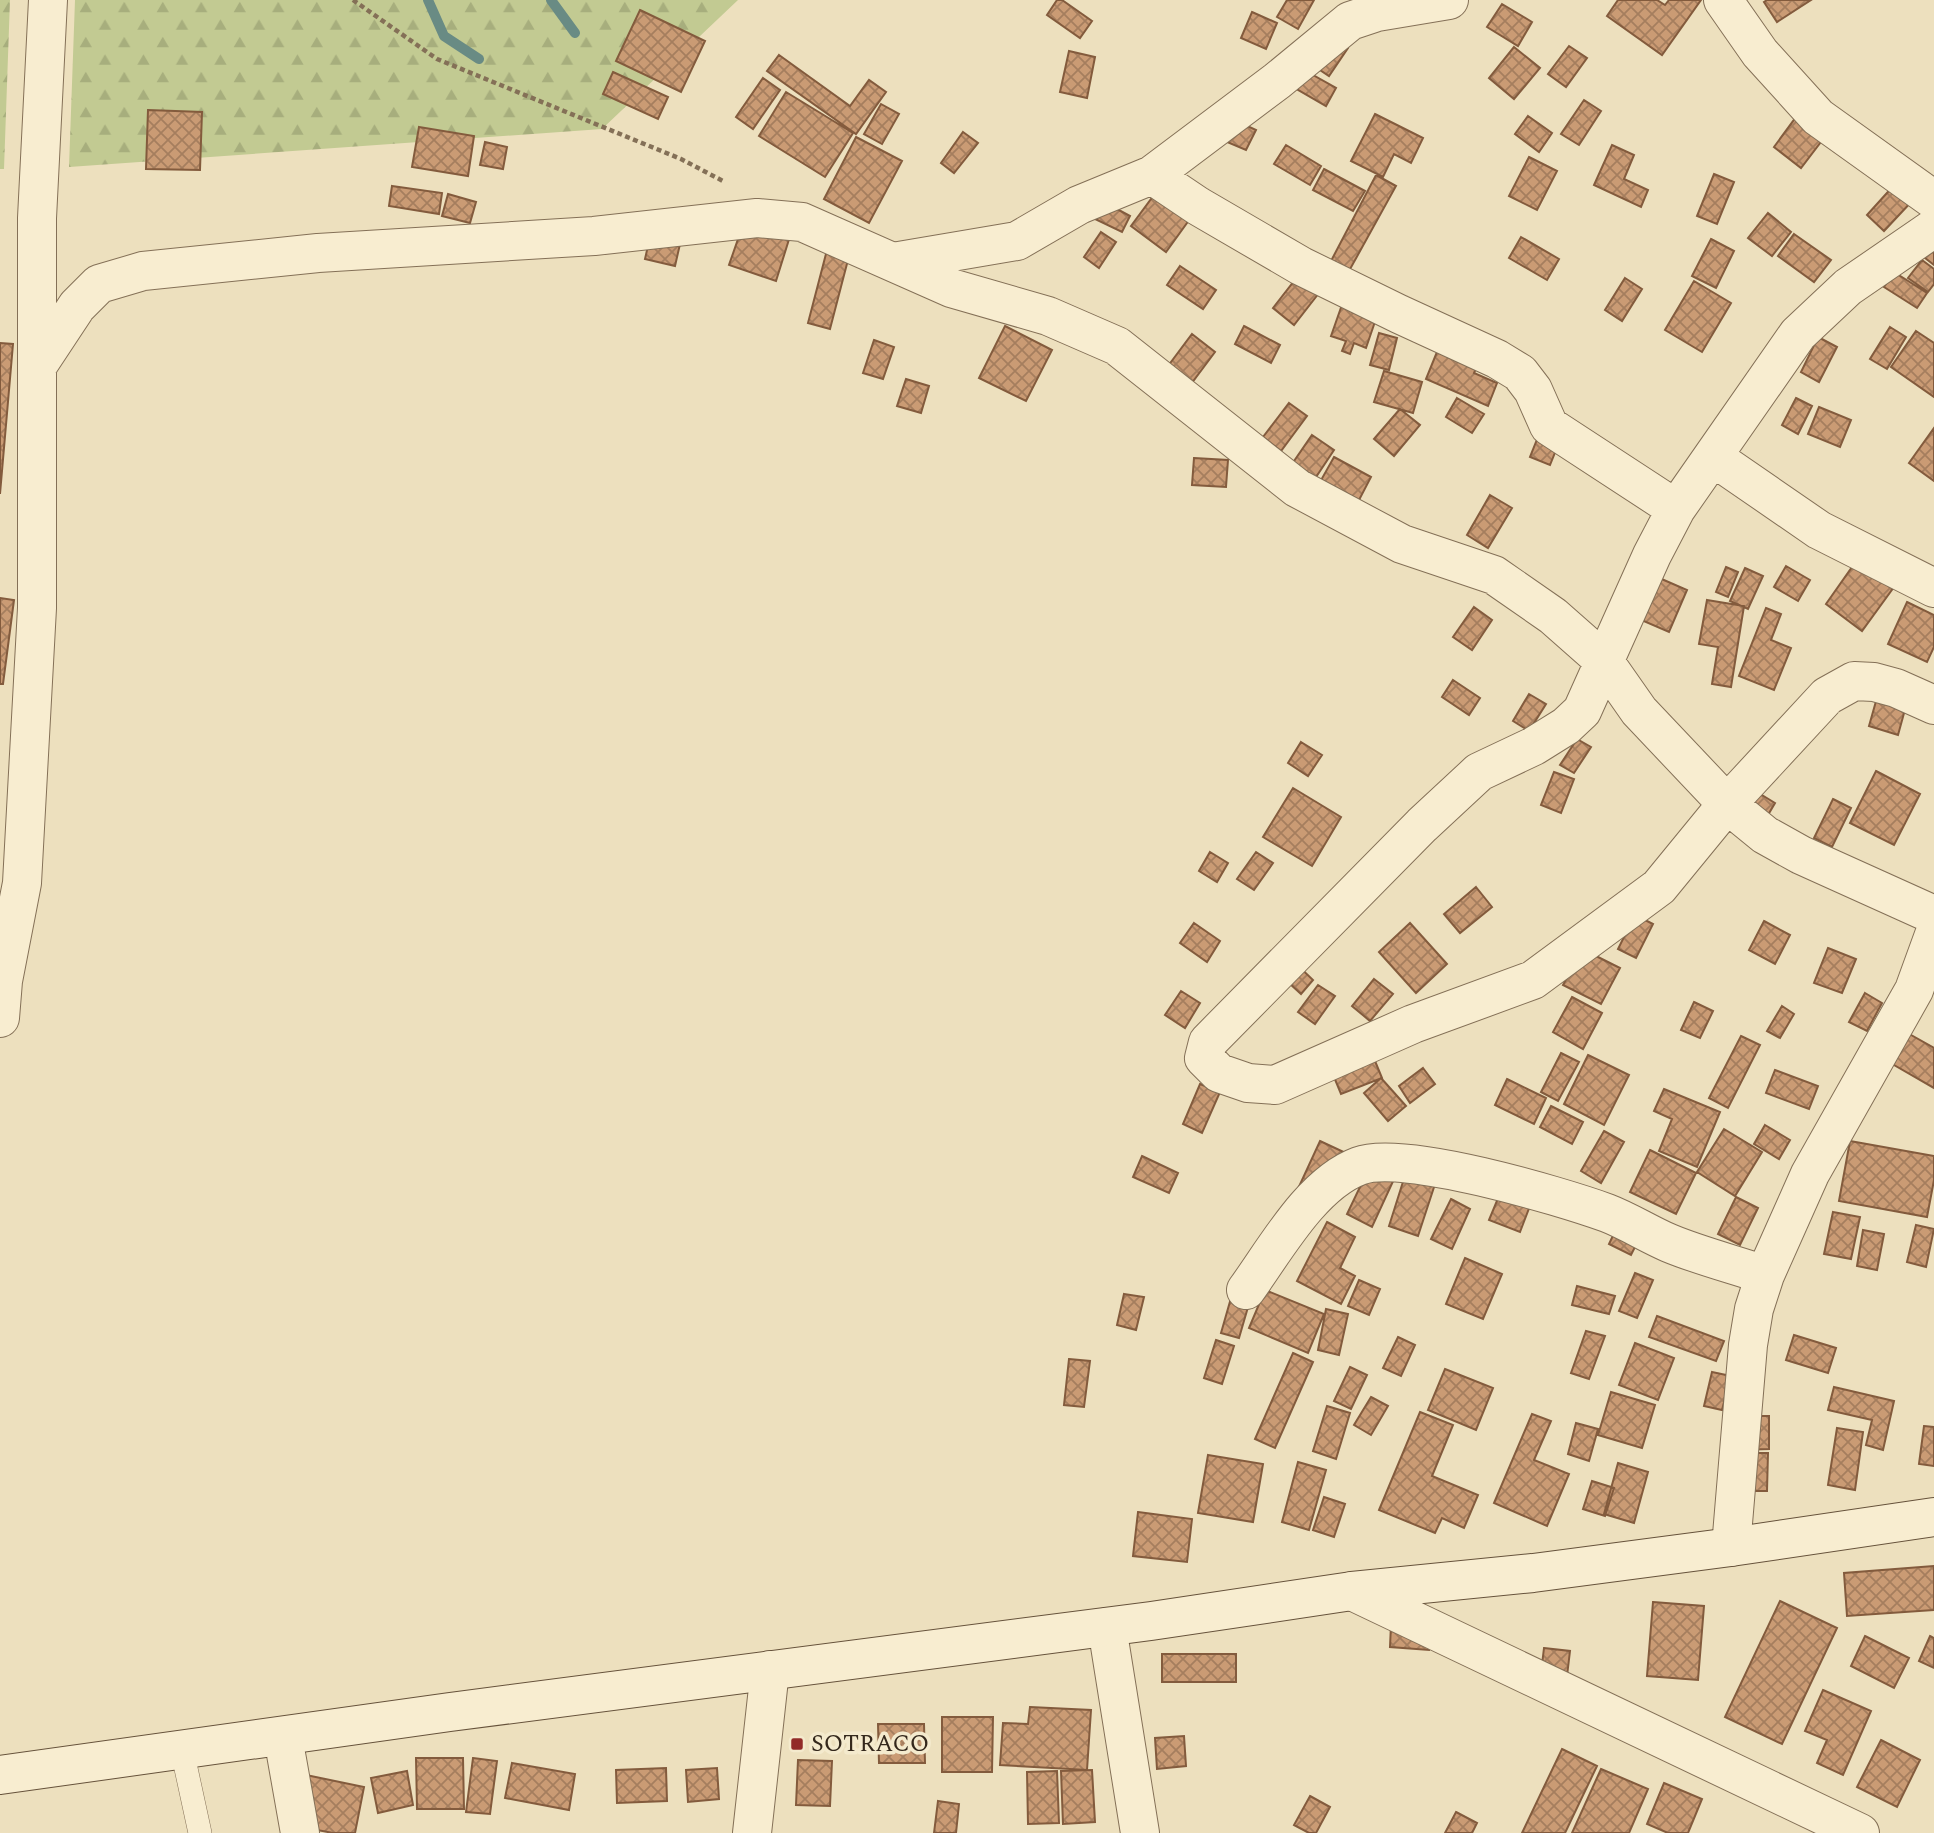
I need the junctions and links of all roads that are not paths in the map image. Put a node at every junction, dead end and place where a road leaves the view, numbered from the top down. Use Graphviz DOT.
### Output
graph roads {
  1 [pos="48,0"];
  2 [pos="1449,0"];
  3 [pos="1723,0"];
  4 [pos="1152,175"];
  5 [pos="1934,200"];
  6 [pos="1934,228"];
  7 [pos="893,262"];
  8 [pos="37,365"];
  9 [pos="1713,457"];
  10 [pos="1676,509"];
  11 [pos="1934,588"];
  12 [pos="1604,661"];
  13 [pos="1934,705"];
  14 [pos="1727,804"];
  15 [pos="14,808"];
  16 [pos="1934,915"];
  17 [pos="1934,935"];
  18 [pos="1,993"];
  19 [pos="1765,1275"];
  20 [pos="1246,1290"];
  21 [pos="1934,1517"];
  22 [pos="1731,1547"];
  23 [pos="1352,1591"];
  24 [pos="1107,1627"];
  25 [pos="770,1670"];
  26 [pos="283,1737"];
  27 [pos="182,1750"];
  28 [pos="0,1775"];
  29 [pos="200,1833"];
  30 [pos="300,1833"];
  31 [pos="751,1833"];
  32 [pos="1140,1833"];
  33 [pos="1860,1833"];
  1 -- 8 [label="street"];
  2 -- 4 [label="street"];
  3 -- 5 [label="street"];
  4 -- 7 [label="street"];
  4 -- 10 [label="street"];
  6 -- 9 [label="street"];
  7 -- 8 [label="street"];
  7 -- 12 [label="street"];
  8 -- 15 [label="street"];
  9 -- 10 [label="street"];
  9 -- 11 [label="street"];
  10 -- 12 [label="street"];
  12 -- 14 [label="street"];
  12 -- 14 [label="street"];
  13 -- 14 [label="street"];
  14 -- 16 [label="street"];
  15 -- 18 [label="street"];
  17 -- 19 [label="street"];
  19 -- 20 [label="street"];
  19 -- 22 [label="street"];
  21 -- 22 [label="street"];
  22 -- 23 [label="street"];
  23 -- 24 [label="street"];
  23 -- 33 [label="street"];
  24 -- 25 [label="street"];
  24 -- 32 [label="street"];
  25 -- 26 [label="street"];
  25 -- 31 [label="street"];
  26 -- 27 [label="street"];
  26 -- 30 [label="street"];
  27 -- 28 [label="street"];
  27 -- 29 [label="lane"];
}
